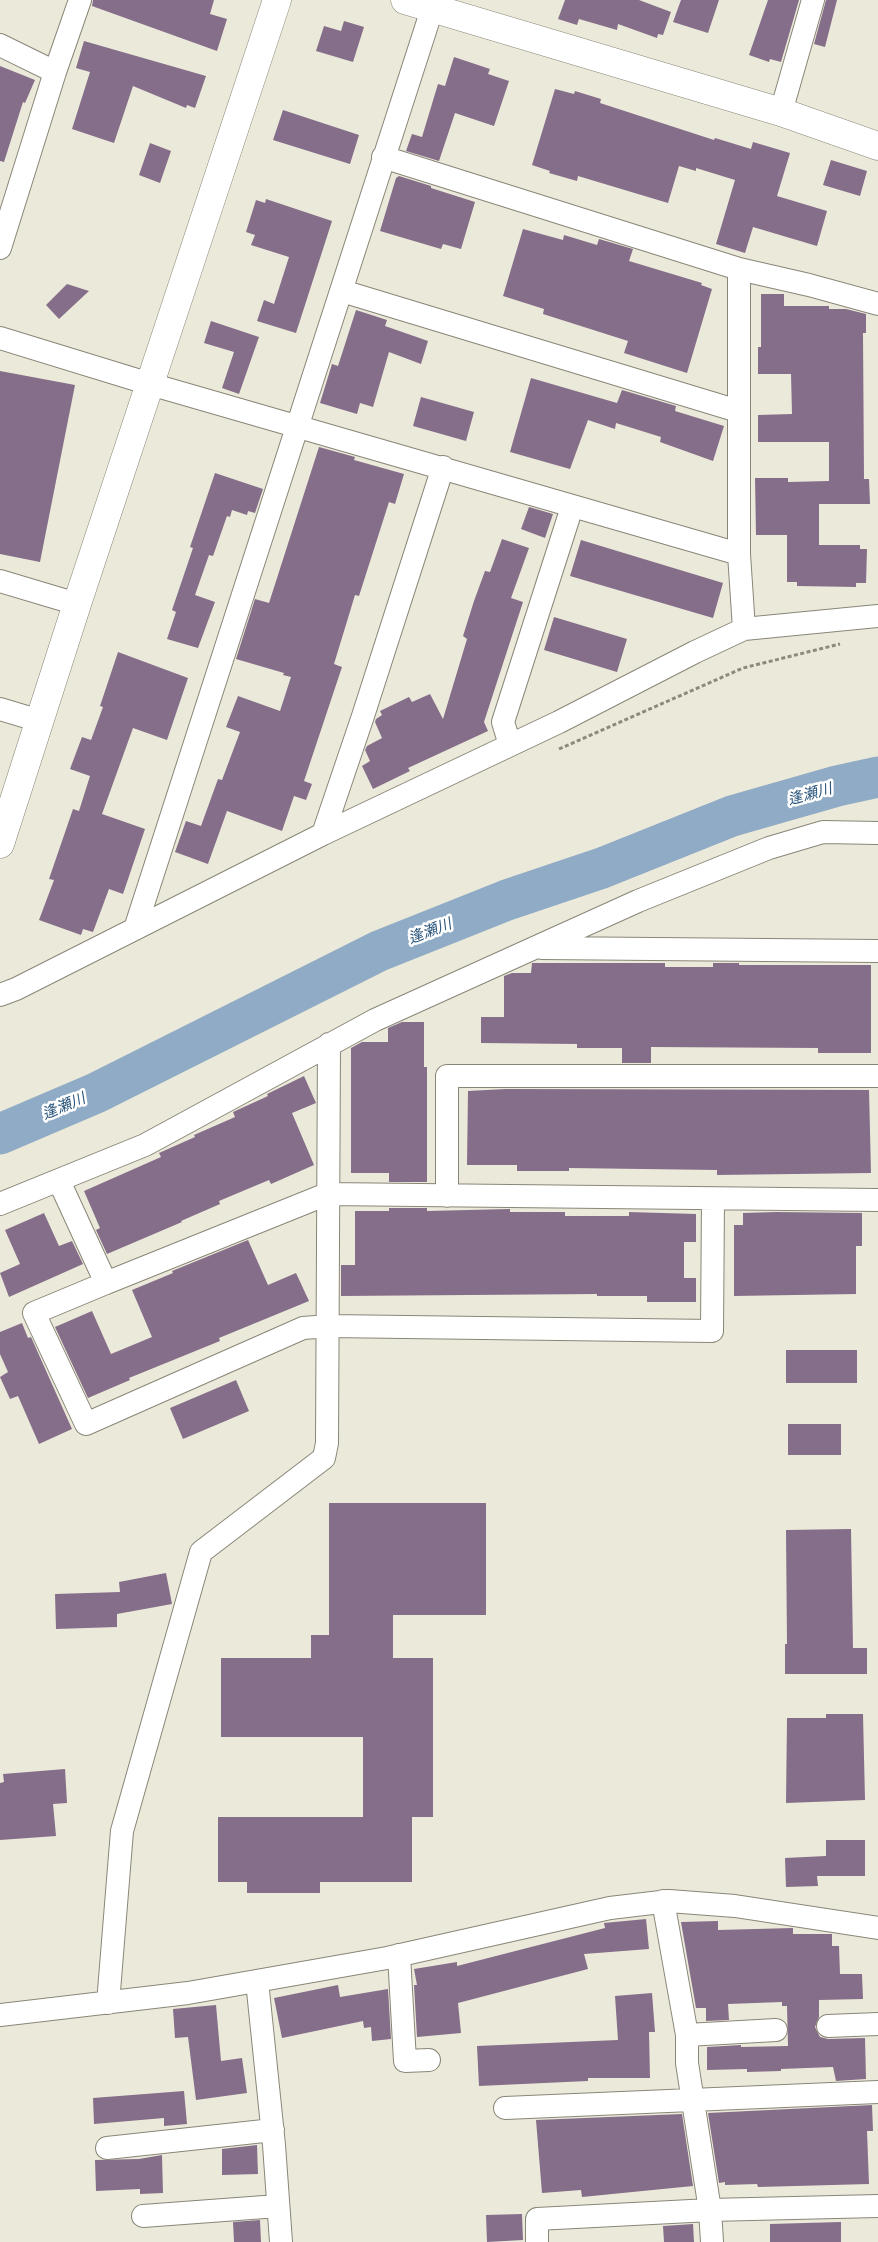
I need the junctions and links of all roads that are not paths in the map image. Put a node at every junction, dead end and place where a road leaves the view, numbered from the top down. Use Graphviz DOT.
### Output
graph roads {
  1 [pos="80,0"];
  2 [pos="278,0"];
  3 [pos="405,0"];
  4 [pos="813,0"];
  5 [pos="434,4"];
  6 [pos="0,45"];
  7 [pos="55,72"];
  8 [pos="781,112"];
  9 [pos="878,146"];
  10 [pos="383,157"];
  11 [pos="0,248"];
  12 [pos="739,269"];
  13 [pos="342,291"];
  14 [pos="878,304"];
  15 [pos="0,338"];
  16 [pos="150,384"];
  17 [pos="738,411"];
  18 [pos="296,426"];
  19 [pos="443,467"];
  20 [pos="572,507"];
  21 [pos="739,554"];
  22 [pos="0,581"];
  23 [pos="77,604"];
  24 [pos="878,616"];
  25 [pos="744,629"];
  26 [pos="0,709"];
  27 [pos="40,721"];
  28 [pos="510,745"];
  29 [pos="878,833"];
  30 [pos="323,834"];
  31 [pos="0,844"];
  32 [pos="135,929"];
  33 [pos="534,948"];
  34 [pos="878,951"];
  35 [pos="0,995"];
  36 [pos="329,1044"];
  37 [pos="878,1076"];
  38 [pos="58,1181"];
  39 [pos="327,1194"];
  40 [pos="446,1196"];
  41 [pos="713,1200"];
  42 [pos="878,1200"];
  43 [pos="0,1204"];
  44 [pos="106,1283"];
  45 [pos="328,1326"];
  46 [pos="663,1902"];
  47 [pos="878,1928"];
  48 [pos="399,1955"];
  49 [pos="257,1981"];
  50 [pos="108,2003"];
  51 [pos="0,2015"];
  52 [pos="878,2024"];
  53 [pos="828,2026"];
  54 [pos="776,2030"];
  55 [pos="687,2035"];
  56 [pos="429,2060"];
  57 [pos="878,2092"];
  58 [pos="694,2099"];
  59 [pos="505,2108"];
  60 [pos="273,2130"];
  61 [pos="107,2148"];
  62 [pos="278,2206"];
  63 [pos="878,2206"];
  64 [pos="710,2210"];
  65 [pos="143,2216"];
  66 [pos="281,2242"];
  67 [pos="537,2242"];
  68 [pos="712,2242"];
  1 -- 7 [label="street"];
  2 -- 16 [label="street"];
  3 -- 5 [label="street"];
  4 -- 8 [label="street"];
  5 -- 8 [label="street"];
  5 -- 10 [label="street"];
  6 -- 7 [label="street"];
  7 -- 11 [label="street"];
  8 -- 9 [label="street"];
  10 -- 12 [label="street"];
  10 -- 13 [label="street"];
  12 -- 14 [label="street"];
  12 -- 17 [label="street"];
  13 -- 17 [label="street"];
  13 -- 18 [label="street"];
  15 -- 16 [label="street"];
  16 -- 18 [label="street"];
  16 -- 23 [label="street"];
  17 -- 21 [label="street"];
  18 -- 19 [label="street"];
  18 -- 32 [label="street"];
  19 -- 20 [label="street"];
  19 -- 30 [label="street"];
  20 -- 21 [label="street"];
  20 -- 28 [label="street"];
  21 -- 25 [label="street"];
  22 -- 23 [label="street"];
  23 -- 27 [label="street"];
  24 -- 25 [label="street"];
  25 -- 28 [label="street"];
  26 -- 27 [label="street"];
  27 -- 31 [label="street"];
  28 -- 30 [label="street"];
  29 -- 33 [label="street"];
  30 -- 32 [label="street"];
  32 -- 35 [label="street"];
  33 -- 34 [label="street"];
  33 -- 36 [label="street"];
  36 -- 38 [label="street"];
  36 -- 39 [label="street"];
  37 -- 40 [label="street"];
  38 -- 43 [label="street"];
  38 -- 44 [label="street"];
  39 -- 40 [label="street"];
  39 -- 44 [label="street"];
  39 -- 45 [label="street"];
  40 -- 41 [label="street"];
  41 -- 42 [label="street"];
  41 -- 45 [label="street"];
  44 -- 45 [label="street"];
  45 -- 50 [label="street"];
  46 -- 47 [label="street"];
  46 -- 48 [label="street"];
  46 -- 55 [label="street"];
  48 -- 49 [label="street"];
  48 -- 56 [label="street"];
  49 -- 50 [label="street"];
  49 -- 60 [label="street"];
  50 -- 51 [label="street"];
  52 -- 53 [label="street"];
  54 -- 55 [label="street"];
  55 -- 58 [label="street"];
  57 -- 58 [label="street"];
  58 -- 59 [label="street"];
  58 -- 64 [label="street"];
  60 -- 61 [label="street"];
  60 -- 62 [label="street"];
  62 -- 65 [label="street"];
  62 -- 66 [label="street"];
  63 -- 64 [label="street"];
  64 -- 67 [label="street"];
  64 -- 68 [label="street"];
}
